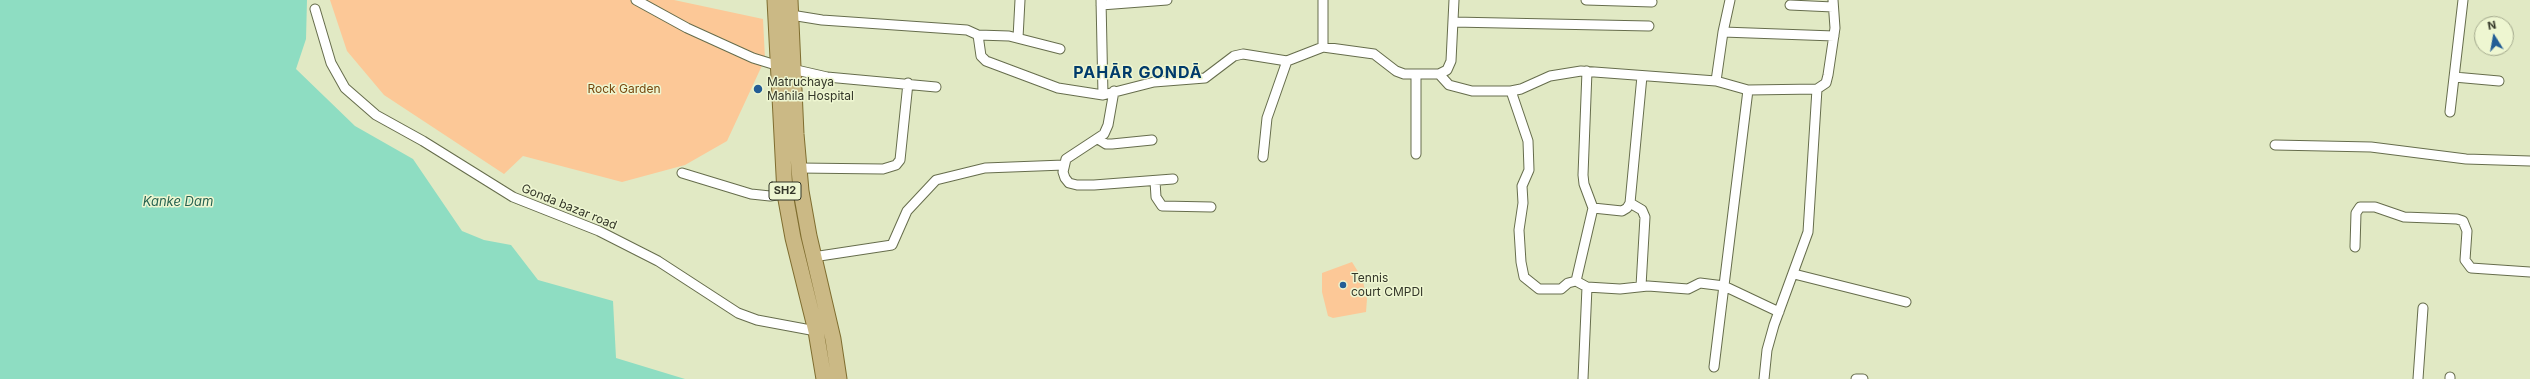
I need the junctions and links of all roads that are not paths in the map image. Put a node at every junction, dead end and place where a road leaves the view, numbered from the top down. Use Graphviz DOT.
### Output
graph roads {
  1 [pos="636,0"];
  2 [pos="774,0"];
  3 [pos="790,0"];
  4 [pos="1020,0"];
  5 [pos="1167,0"];
  6 [pos="1323,0"];
  7 [pos="1454,0"];
  8 [pos="1586,0"];
  9 [pos="1730,0"];
  10 [pos="2463,0"];
  11 [pos="1101,2"];
  12 [pos="1652,2"];
  13 [pos="1833,3"];
  14 [pos="1790,5"];
  15 [pos="315,9"];
  16 [pos="791,15"];
  17 [pos="1453,22"];
  18 [pos="1649,26"];
  19 [pos="1723,32"];
  20 [pos="978,35"];
  21 [pos="1834,36"];
  22 [pos="1018,38"];
  23 [pos="1323,47"];
  24 [pos="1060,49"];
  25 [pos="1287,61"];
  26 [pos="786,68"];
  27 [pos="1588,71"];
  28 [pos="1416,74"];
  29 [pos="1439,74"];
  30 [pos="1642,76"];
  31 [pos="2454,77"];
  32 [pos="1716,81"];
  33 [pos="2499,81"];
  34 [pos="908,83"];
  35 [pos="936,87"];
  36 [pos="1748,90"];
  37 [pos="1817,90"];
  38 [pos="1114,91"];
  39 [pos="1511,91"];
  40 [pos="1103,95"];
  41 [pos="2450,112"];
  42 [pos="1098,139"];
  43 [pos="1152,140"];
  44 [pos="2275,145"];
  45 [pos="1416,154"];
  46 [pos="1263,157"];
  47 [pos="2530,161"];
  48 [pos="1064,164"];
  49 [pos="799,168"];
  50 [pos="682,173"];
  51 [pos="1173,179"];
  52 [pos="1155,181"];
  53 [pos="785,194"];
  54 [pos="1630,203"];
  55 [pos="1211,207"];
  56 [pos="1593,208"];
  57 [pos="2355,247"];
  58 [pos="813,257"];
  59 [pos="2530,272"];
  60 [pos="1794,274"];
  61 [pos="1576,281"];
  62 [pos="1641,286"];
  63 [pos="1724,286"];
  64 [pos="1587,287"];
  65 [pos="1906,302"];
  66 [pos="2423,308"];
  67 [pos="1779,312"];
  68 [pos="829,325"];
  69 [pos="816,331"];
  70 [pos="1714,367"];
  71 [pos="824,379"];
  72 [pos="839,379"];
  73 [pos="1583,379"];
  74 [pos="1764,379"];
  75 [pos="1856,379"];
  76 [pos="1863,379"];
  77 [pos="2418,379"];
  1 -- 26 [label="street"];
  2 -- 26 [label="main road, SH2"];
  3 -- 16 [label="main road, SH2"];
  4 -- 22 [label="street"];
  5 -- 11 [label="street"];
  6 -- 23 [label="street"];
  7 -- 17 [label="street"];
  8 -- 12 [label="street"];
  9 -- 19 [label="street"];
  10 -- 31 [label="street"];
  11 -- 40 [label="street"];
  13 -- 14 [label="street"];
  13 -- 21 [label="street"];
  15 -- 69 [label="street, Gonda bazar road"];
  16 -- 20 [label="street"];
  16 -- 26 [label="main road, SH2"];
  17 -- 18 [label="street"];
  17 -- 29 [label="street"];
  19 -- 21 [label="street"];
  19 -- 32 [label="street"];
  20 -- 22 [label="street"];
  20 -- 40 [label="street"];
  21 -- 37 [label="street"];
  22 -- 24 [label="street"];
  23 -- 25 [label="street"];
  23 -- 28 [label="street"];
  25 -- 38 [label="street"];
  25 -- 46 [label="street"];
  26 -- 34 [label="street"];
  26 -- 49 [label="main road, SH2"];
  26 -- 53 [label="main road, SH2"];
  27 -- 30 [label="street"];
  27 -- 39 [label="street"];
  27 -- 56 [label="street"];
  28 -- 29 [label="street"];
  28 -- 45 [label="street"];
  29 -- 39 [label="street"];
  30 -- 32 [label="street"];
  30 -- 54 [label="street"];
  31 -- 33 [label="street"];
  31 -- 41 [label="street"];
  32 -- 36 [label="street"];
  34 -- 35 [label="street"];
  34 -- 49 [label="street"];
  36 -- 37 [label="street"];
  36 -- 63 [label="street"];
  37 -- 60 [label="street"];
  38 -- 40 [label="street"];
  38 -- 42 [label="street"];
  39 -- 61 [label="street"];
  42 -- 43 [label="street"];
  42 -- 48 [label="street"];
  44 -- 47 [label="street"];
  48 -- 52 [label="street"];
  48 -- 58 [label="street"];
  49 -- 58 [label="main road, SH2"];
  50 -- 53 [label="street"];
  51 -- 52 [label="street"];
  52 -- 55 [label="street"];
  53 -- 69 [label="main road, SH2"];
  54 -- 56 [label="street"];
  54 -- 62 [label="street"];
  56 -- 61 [label="street"];
  57 -- 59 [label="street"];
  58 -- 68 [label="main road, SH2"];
  60 -- 65 [label="street"];
  60 -- 67 [label="street"];
  61 -- 64 [label="street"];
  62 -- 63 [label="street"];
  62 -- 64 [label="street"];
  63 -- 67 [label="street"];
  63 -- 70 [label="street"];
  64 -- 73 [label="street"];
  66 -- 77 [label="street"];
  67 -- 74 [label="street"];
  68 -- 69 [label="street"];
  68 -- 72 [label="main road, SH2"];
  69 -- 71 [label="main road, SH2"];
  75 -- 76 [label="street"];
}
